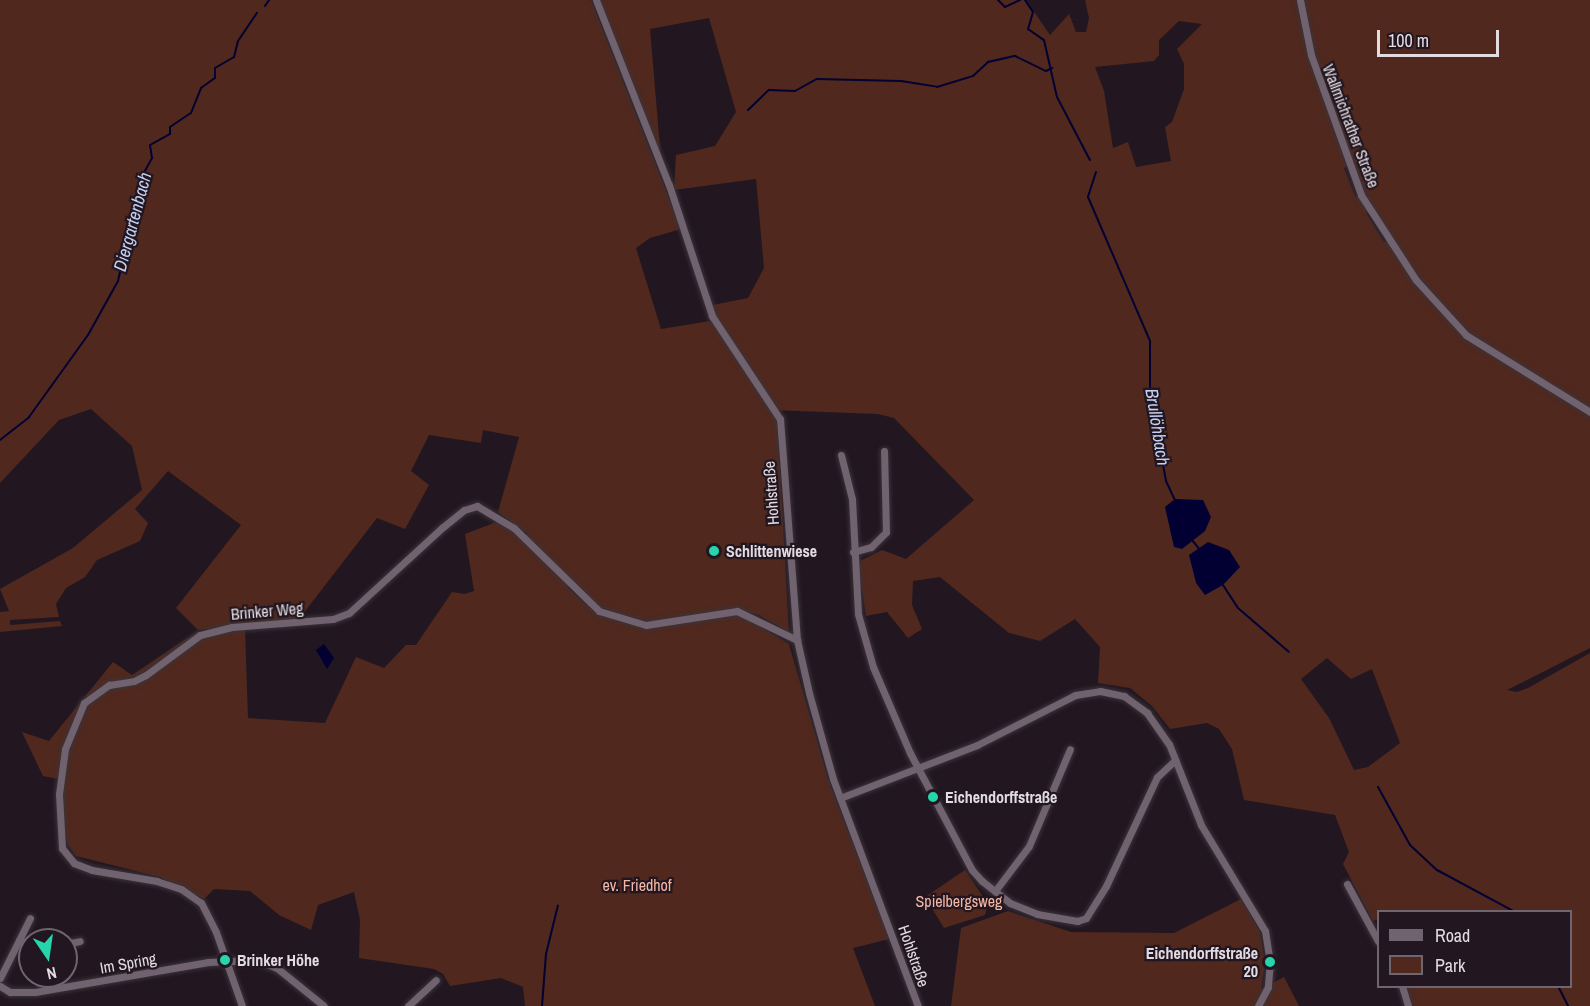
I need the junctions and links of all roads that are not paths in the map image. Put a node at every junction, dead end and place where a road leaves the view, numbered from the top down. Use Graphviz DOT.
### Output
graph roads {
  1 [pos="596,0"];
  2 [pos="1300,0"];
  3 [pos="1590,412"];
  4 [pos="884,451"];
  5 [pos="841,455"];
  6 [pos="853,552"];
  7 [pos="797,640"];
  8 [pos="1070,749"];
  9 [pos="1175,760"];
  10 [pos="918,769"];
  11 [pos="840,798"];
  12 [pos="1347,884"];
  13 [pos="995,891"];
  14 [pos="30,918"];
  15 [pos="25,928"];
  16 [pos="1377,939"];
  17 [pos="18,942"];
  18 [pos="225,960"];
  19 [pos="0,978"];
  20 [pos="436,980"];
  21 [pos="0,986"];
  22 [pos="1402,988"];
  23 [pos="242,1006"];
  24 [pos="324,1006"];
  25 [pos="408,1006"];
  26 [pos="918,1006"];
  27 [pos="1258,1006"];
  28 [pos="1408,1006"];
  1 -- 7 [label="street, Hohlstraße"];
  2 -- 3 [label="street, Wallmichrather Straße"];
  4 -- 6 [label="street"];
  5 -- 6 [label="street"];
  6 -- 10 [label="street"];
  7 -- 11 [label="street, Hohlstraße"];
  7 -- 18 [label="street, Brinker Weg"];
  8 -- 13 [label="street"];
  9 -- 10 [label="street"];
  9 -- 13 [label="street"];
  9 -- 27 [label="street"];
  10 -- 11 [label="street"];
  10 -- 13 [label="street"];
  11 -- 26 [label="street, Hohlstraße"];
  12 -- 16 [label="street"];
  14 -- 15 [label="street"];
  17 -- 19 [label="street"];
  18 -- 21 [label="street, Im Spring"];
  18 -- 23 [label="street, Brinker Weg"];
  18 -- 24 [label="street"];
  20 -- 25 [label="street"];
  22 -- 28 [label="street"];
}
